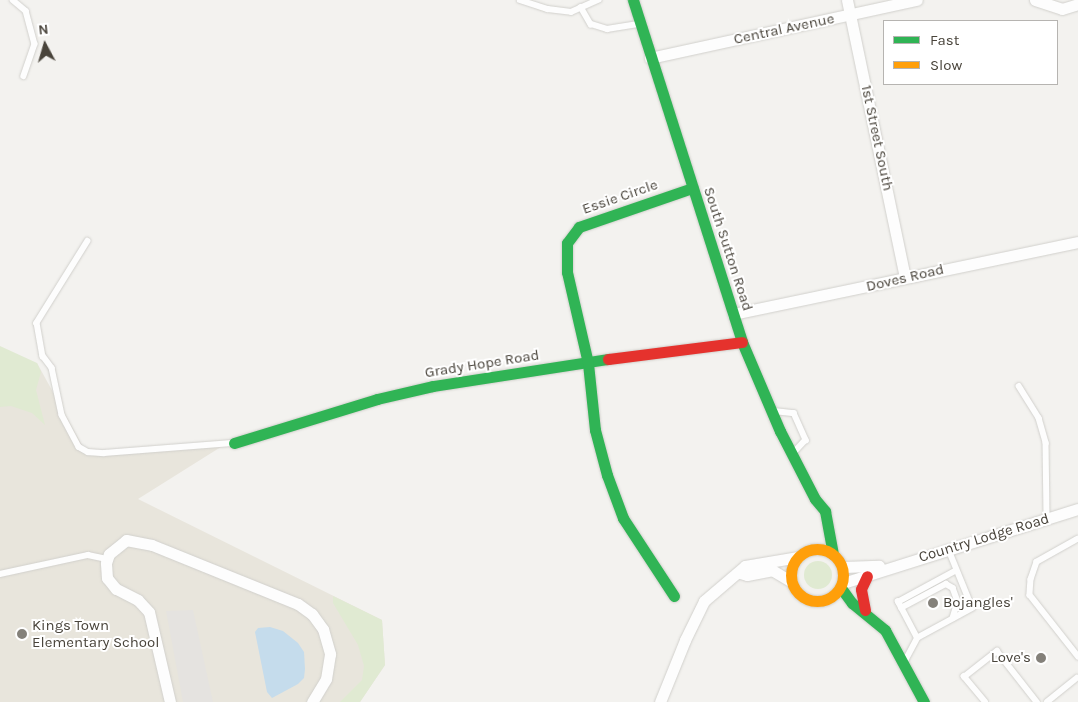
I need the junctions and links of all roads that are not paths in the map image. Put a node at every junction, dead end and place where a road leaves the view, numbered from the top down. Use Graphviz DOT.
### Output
graph roads {
  1 [pos="13,0"];
  2 [pos="520,0"];
  3 [pos="598,0"];
  4 [pos="633,0"];
  5 [pos="847,0"];
  6 [pos="917,0"];
  7 [pos="1035,0"];
  8 [pos="1078,4"];
  9 [pos="581,7"];
  10 [pos="850,15"];
  11 [pos="640,24"];
  12 [pos="650,58"];
  13 [pos="24,76"];
  14 [pos="692,188"];
  15 [pos="88,241"];
  16 [pos="1078,242"];
  17 [pos="905,277"];
  18 [pos="732,314"];
  19 [pos="742,342"];
  20 [pos="588,363"];
  21 [pos="1019,386"];
  22 [pos="771,410"];
  23 [pos="234,443"];
  24 [pos="792,455"];
  25 [pos="815,500"];
  26 [pos="1078,509"];
  27 [pos="1047,519"];
  28 [pos="1077,541"];
  29 [pos="948,549"];
  30 [pos="803,554"];
  31 [pos="833,554"];
  32 [pos="106,559"];
  33 [pos="891,566"];
  34 [pos="842,567"];
  35 [pos="954,571"];
  36 [pos="740,573"];
  37 [pos="0,574"];
  38 [pos="867,576"];
  39 [pos="792,582"];
  40 [pos="842,585"];
  41 [pos="674,596"];
  42 [pos="827,600"];
  43 [pos="901,608"];
  44 [pos="865,610"];
  45 [pos="953,618"];
  46 [pos="886,638"];
  47 [pos="917,638"];
  48 [pos="1078,656"];
  49 [pos="903,665"];
  50 [pos="1076,678"];
  51 [pos="170,702"];
  52 [pos="312,702"];
  53 [pos="660,702"];
  54 [pos="924,702"];
  55 [pos="985,702"];
  56 [pos="1037,702"];
  57 [pos="1047,702"];
  1 -- 13 [label="lane"];
  2 -- 9 [label="lane"];
  3 -- 9 [label="lane"];
  4 -- 11 [label="main road, South Sutton Road"];
  5 -- 10 [label="street, 1st Street South"];
  6 -- 10 [label="street, Central Avenue"];
  7 -- 8 [label="street"];
  9 -- 11 [label="lane"];
  10 -- 12 [label="street, Central Avenue"];
  10 -- 17 [label="street, 1st Street South"];
  11 -- 12 [label="main road, South Sutton Road"];
  12 -- 14 [label="main road, South Sutton Road"];
  14 -- 18 [label="main road, South Sutton Road"];
  14 -- 20 [label="main road, Essie Circle"];
  15 -- 23 [label="lane"];
  16 -- 17 [label="street, Doves Road"];
  17 -- 18 [label="street, Doves Road"];
  18 -- 19 [label="main road, South Sutton Road"];
  19 -- 20 [label="main road, Grady Hope Road"];
  19 -- 22 [label="main road, South Sutton Road"];
  20 -- 23 [label="main road, Grady Hope Road"];
  20 -- 41 [label="main road, Essie Circle"];
  21 -- 27 [label="lane"];
  22 -- 24 [label="main road, South Sutton Road"];
  22 -- 24 [label="lane"];
  24 -- 25 [label="main road, South Sutton Road"];
  25 -- 30 [label="main road, South Sutton Road"];
  25 -- 31 [label="main road, South Sutton Road"];
  26 -- 27 [label="street, Country Lodge Road"];
  27 -- 29 [label="street, Country Lodge Road"];
  28 -- 48 [label="lane"];
  29 -- 33 [label="street, Country Lodge Road"];
  29 -- 35 [label="lane"];
  30 -- 31 [label="main road"];
  30 -- 36 [label="street"];
  30 -- 39 [label="main road"];
  31 -- 34 [label="main road"];
  32 -- 37 [label="lane"];
  32 -- 51 [label="street"];
  32 -- 52 [label="street"];
  33 -- 34 [label="street, Country Lodge Road"];
  33 -- 38 [label="street, Country Lodge Road"];
  34 -- 40 [label="main road"];
  35 -- 43 [label="lane"];
  35 -- 45 [label="lane"];
  36 -- 39 [label="street"];
  36 -- 53 [label="street"];
  38 -- 40 [label="street, Country Lodge Road"];
  38 -- 44 [label="main road"];
  39 -- 42 [label="main road"];
  40 -- 42 [label="main road"];
  40 -- 44 [label="main road"];
  42 -- 46 [label="main road"];
  43 -- 45 [label="lane"];
  43 -- 47 [label="lane"];
  44 -- 46 [label="main road"];
  45 -- 47 [label="lane"];
  46 -- 49 [label="main road"];
  47 -- 49 [label="lane"];
  49 -- 54 [label="main road"];
  50 -- 57 [label="lane"];
  55 -- 56 [label="lane"];
}
